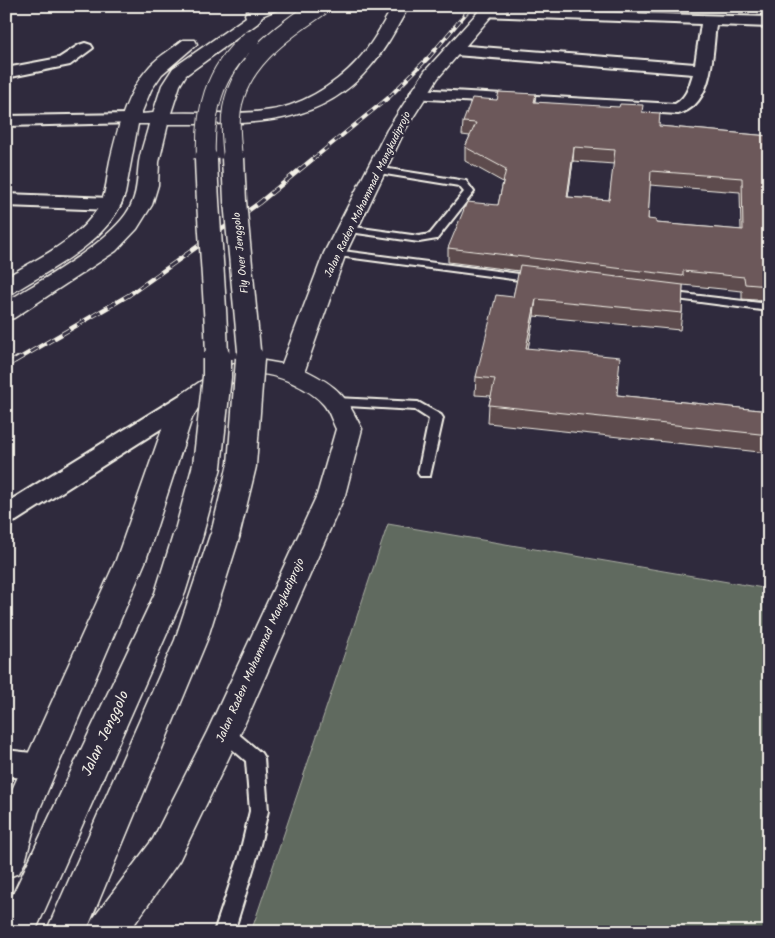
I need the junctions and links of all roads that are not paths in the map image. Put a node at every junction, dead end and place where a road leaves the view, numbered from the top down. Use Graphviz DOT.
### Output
graph roads {
  1 [pos="299,6"];
  2 [pos="321,6"];
  3 [pos="401,6"];
  4 [pos="766,6"];
  5 [pos="264,9"];
  6 [pos="486,10"];
  7 [pos="541,10"];
  8 [pos="710,20"];
  9 [pos="768,22"];
  10 [pos="85,48"];
  11 [pos="455,50"];
  12 [pos="702,70"];
  13 [pos="6,73"];
  14 [pos="418,94"];
  15 [pos="131,119"];
  16 [pos="160,119"];
  17 [pos="6,121"];
  18 [pos="376,170"];
  19 [pos="6,200"];
  20 [pos="111,204"];
  21 [pos="347,229"];
  22 [pos="335,253"];
  23 [pos="542,280"];
  24 [pos="6,287"];
  25 [pos="650,293"];
  26 [pos="769,308"];
  27 [pos="6,313"];
  28 [pos="291,373"];
  29 [pos="191,399"];
  30 [pos="336,402"];
  31 [pos="424,473"];
  32 [pos="6,515"];
  33 [pos="224,732"];
  34 [pos="6,763"];
  35 [pos="40,768"];
  36 [pos="13,815"];
  37 [pos="6,862"];
  38 [pos="14,932"];
  39 [pos="66,932"];
  40 [pos="106,932"];
  41 [pos="224,932"];
  1 -- 38 [label="main road, Jalan Jenggolo, bridge"];
  2 -- 39 [label="main road, Fly Over Jenggolo, bridge"];
  3 -- 16 [label="main road"];
  4 -- 9 [label="lane"];
  5 -- 15 [label="main road"];
  5 -- 16 [label="main road"];
  6 -- 7 [label="street"];
  6 -- 11 [label="main road, Jalan Raden Mohammad Mangkudiprojo"];
  7 -- 8 [label="street"];
  8 -- 9 [label="street"];
  8 -- 12 [label="street"];
  10 -- 13 [label="street"];
  11 -- 12 [label="street"];
  11 -- 14 [label="main road, Jalan Raden Mohammad Mangkudiprojo"];
  12 -- 14 [label="street"];
  14 -- 18 [label="main road, Jalan Raden Mohammad Mangkudiprojo"];
  15 -- 16 [label="main road"];
  15 -- 17 [label="street"];
  15 -- 20 [label="main road"];
  16 -- 27 [label="main road"];
  18 -- 21 [label="main road, Jalan Raden Mohammad Mangkudiprojo"];
  18 -- 21 [label="lane"];
  19 -- 20 [label="street"];
  20 -- 24 [label="main road"];
  21 -- 22 [label="main road, Jalan Raden Mohammad Mangkudiprojo"];
  22 -- 23 [label="lane"];
  22 -- 28 [label="main road, Jalan Raden Mohammad Mangkudiprojo"];
  25 -- 26 [label="lane"];
  28 -- 29 [label="main road, Jalan Raden Mohammad Mangkudiprojo"];
  28 -- 30 [label="main road, Jalan Raden Mohammad Mangkudiprojo"];
  29 -- 32 [label="street"];
  29 -- 35 [label="main road, Jalan Raden Mohammad Mangkudiprojo"];
  30 -- 31 [label="lane"];
  30 -- 33 [label="main road, Jalan Raden Mohammad Mangkudiprojo"];
  33 -- 40 [label="main road, Jalan Raden Mohammad Mangkudiprojo"];
  33 -- 41 [label="lane"];
  34 -- 35 [label="street"];
  35 -- 36 [label="main road, Jalan Raden Mohammad Mangkudiprojo"];
  36 -- 37 [label="main road, Jalan Raden Mohammad Mangkudiprojo"];
}
